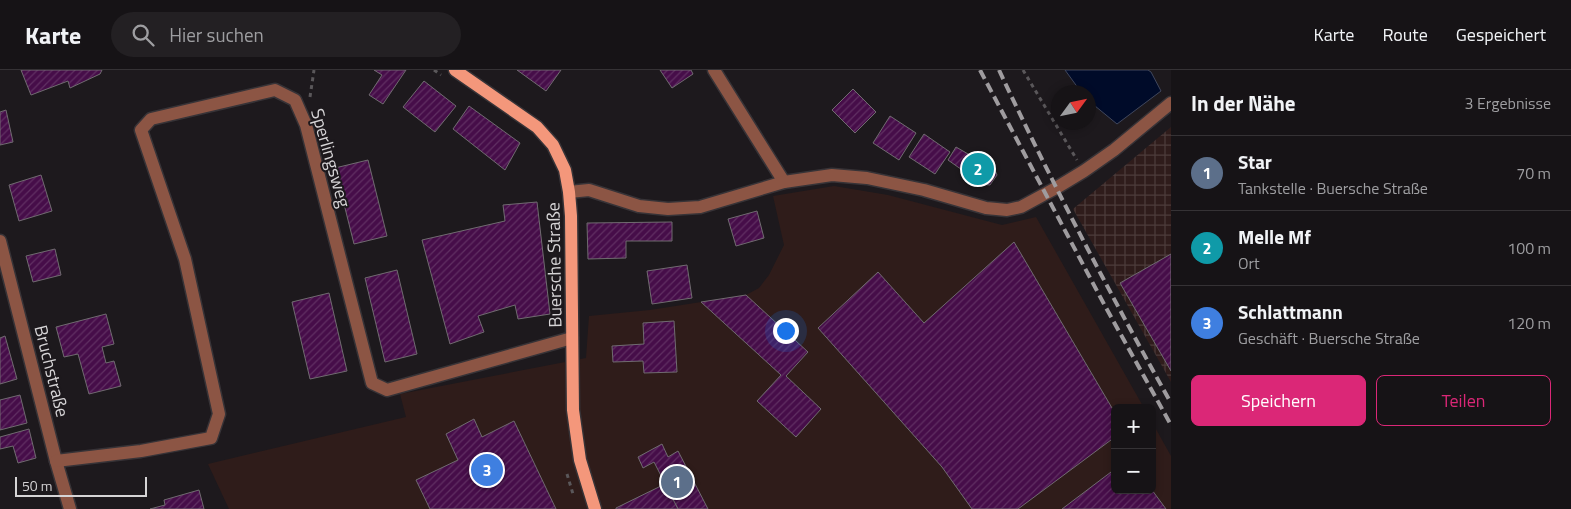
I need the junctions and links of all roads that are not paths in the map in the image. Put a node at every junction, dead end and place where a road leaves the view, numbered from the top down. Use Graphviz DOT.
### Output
graph roads {
  1 [pos="714,70"];
  2 [pos="450,74"];
  3 [pos="1171,103"];
  4 [pos="784,182"];
  5 [pos="570,192"];
  6 [pos="0,241"];
  7 [pos="572,338"];
  8 [pos="56,462"];
  9 [pos="70,509"];
  10 [pos="595,509"];
  1 -- 4 [label="street"];
  2 -- 5 [label="main road, Buersche Straße"];
  3 -- 4 [label="street"];
  4 -- 5 [label="street"];
  5 -- 7 [label="main road, Buersche Straße"];
  6 -- 8 [label="street, Bruchstraße"];
  7 -- 8 [label="street, Sperlingsweg"];
  7 -- 10 [label="main road, Buersche Straße"];
  8 -- 9 [label="street, Bruchstraße"];
}
